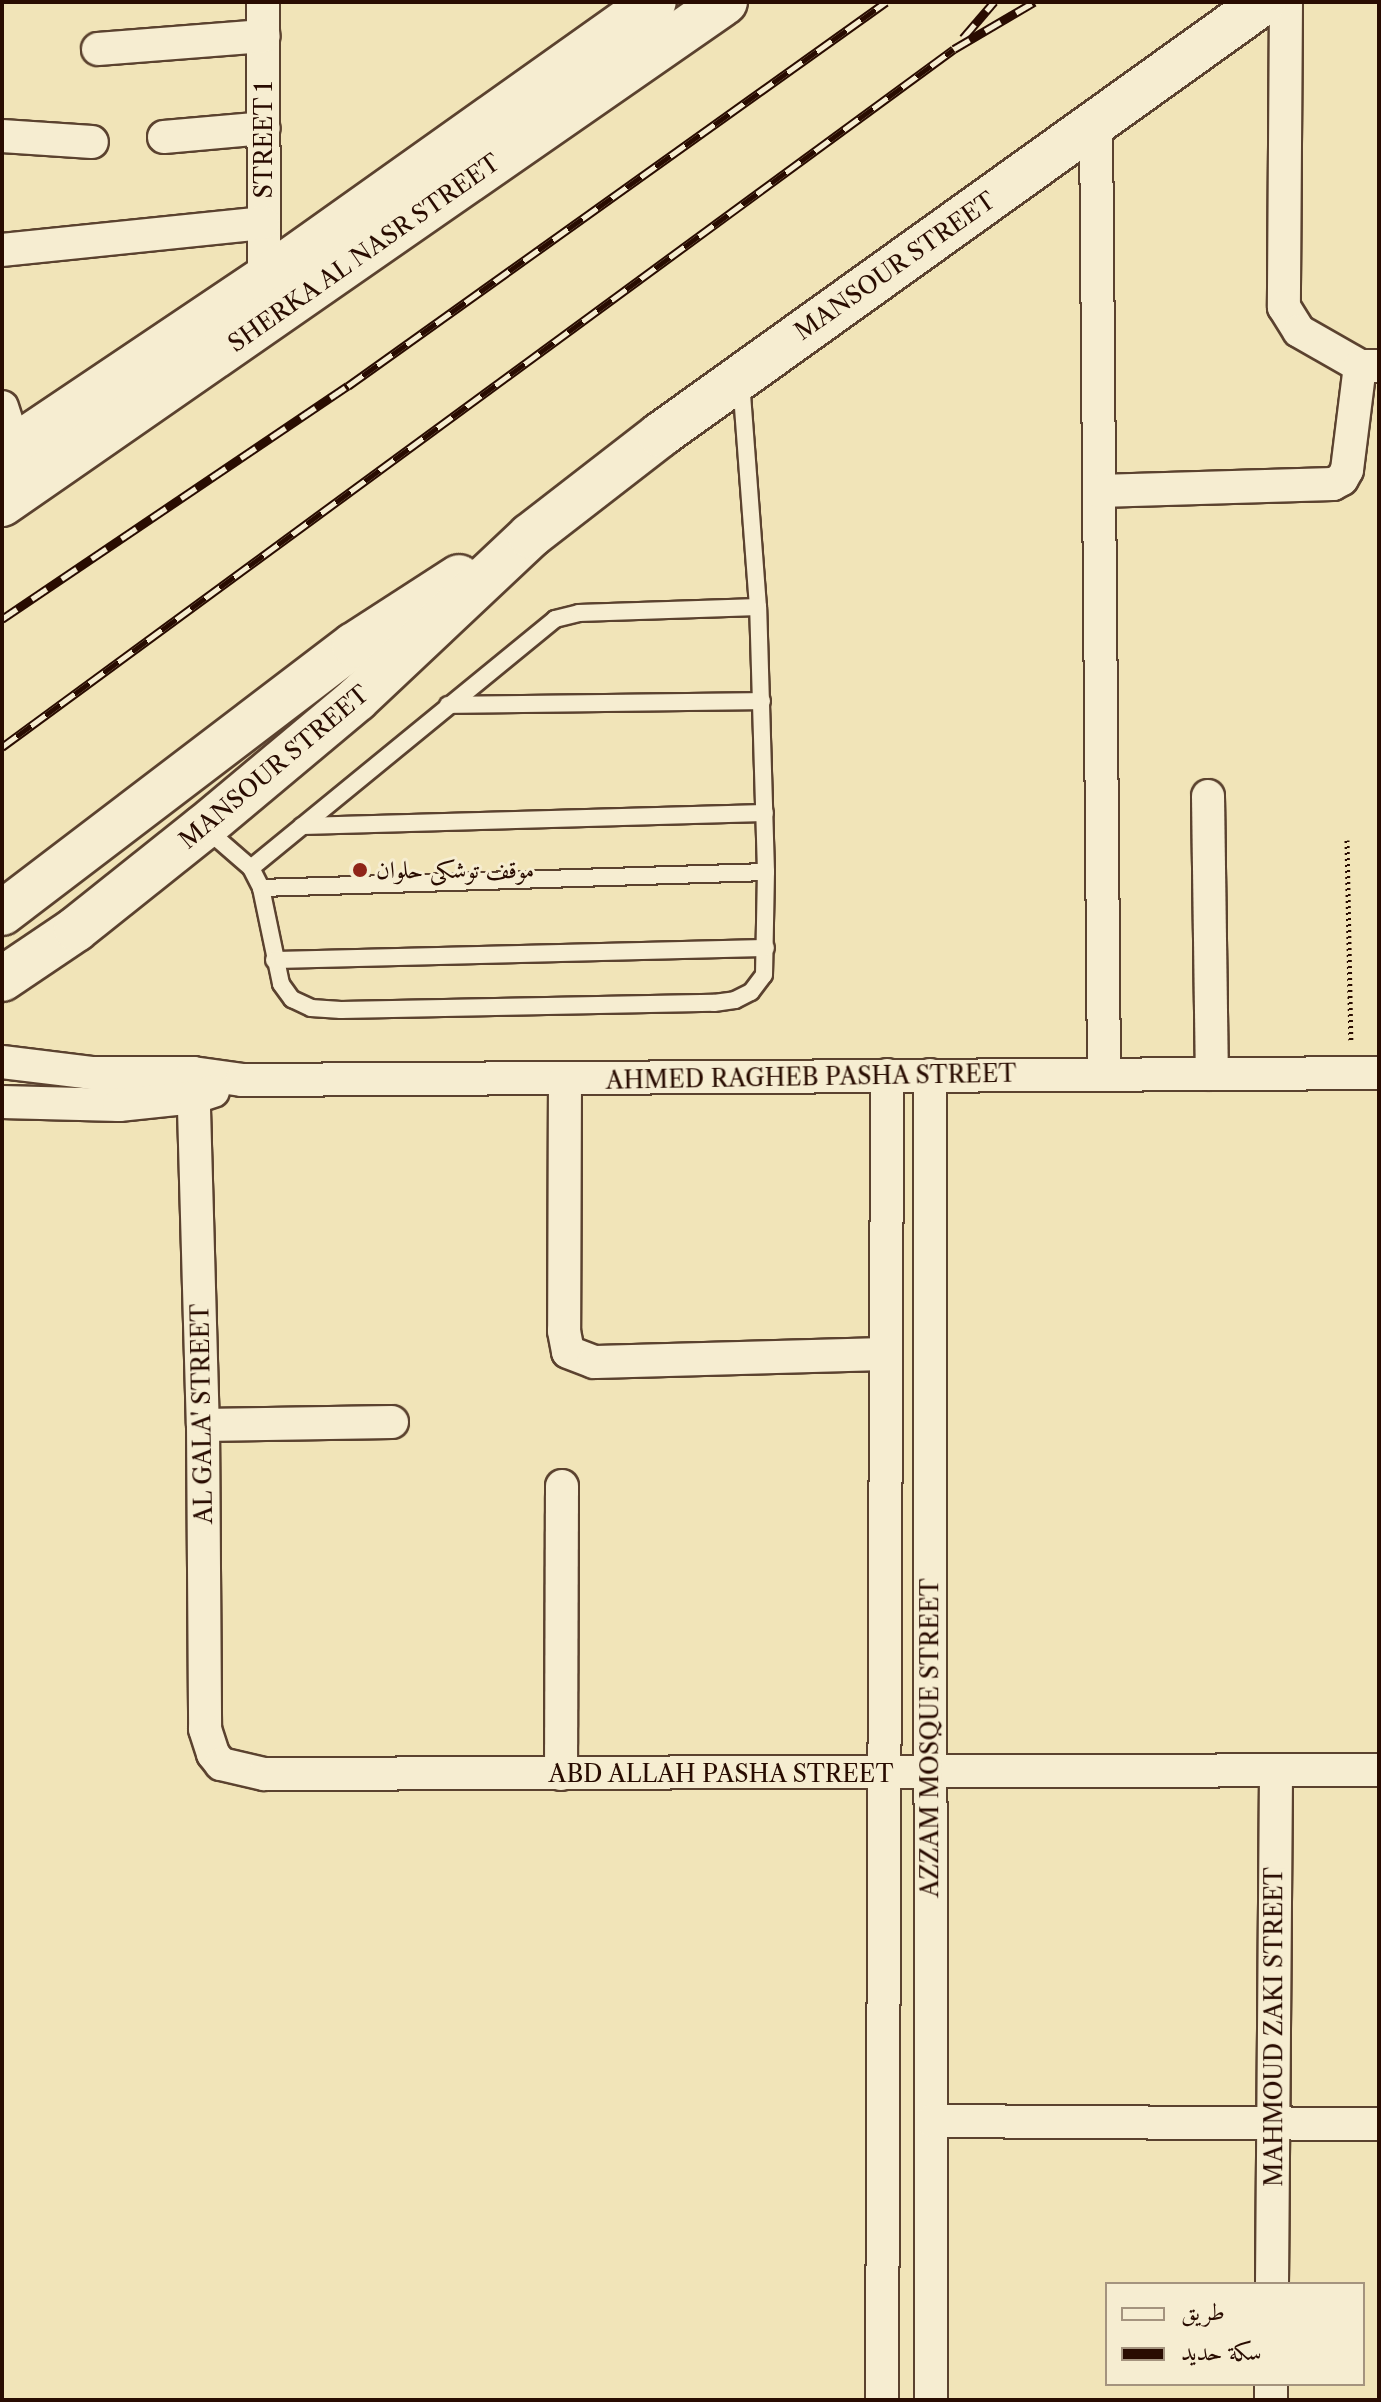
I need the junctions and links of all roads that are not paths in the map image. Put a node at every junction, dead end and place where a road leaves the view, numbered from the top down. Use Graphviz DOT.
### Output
graph roads {
  1 [pos="263,2"];
  2 [pos="654,2"];
  3 [pos="725,2"];
  4 [pos="1264,2"];
  5 [pos="1286,2"];
  6 [pos="263,36"];
  7 [pos="98,49"];
  8 [pos="1096,122"];
  9 [pos="264,128"];
  10 [pos="2,136"];
  11 [pos="164,137"];
  12 [pos="92,142"];
  13 [pos="264,223"];
  14 [pos="2,250"];
  15 [pos="264,279"];
  16 [pos="1370,366"];
  17 [pos="740,376"];
  18 [pos="6,436"];
  19 [pos="1099,491"];
  20 [pos="2,504"];
  21 [pos="530,536"];
  22 [pos="758,607"];
  23 [pos="762,701"];
  24 [pos="448,705"];
  25 [pos="1208,796"];
  26 [pos="765,813"];
  27 [pos="302,826"];
  28 [pos="204,827"];
  29 [pos="251,868"];
  30 [pos="766,872"];
  31 [pos="261,888"];
  32 [pos="2,913"];
  33 [pos="766,948"];
  34 [pos="274,960"];
  35 [pos="2,979"];
  36 [pos="2,1062"];
  37 [pos="1366,1073"];
  38 [pos="1104,1074"];
  39 [pos="1212,1074"];
  40 [pos="887,1075"];
  41 [pos="930,1075"];
  42 [pos="565,1079"];
  43 [pos="194,1085"];
  44 [pos="2,1102"];
  45 [pos="886,1354"];
  46 [pos="392,1422"];
  47 [pos="203,1425"];
  48 [pos="562,1486"];
  49 [pos="213,1754"];
  50 [pos="1379,1770"];
  51 [pos="1276,1771"];
  52 [pos="561,1774"];
  53 [pos="886,1774"];
  54 [pos="930,1774"];
  55 [pos="932,2121"];
  56 [pos="1274,2123"];
  57 [pos="1379,2124"];
  58 [pos="1272,2282"];
  59 [pos="882,2400"];
  60 [pos="931,2400"];
  1 -- 6 [label="street, STREET 1"];
  2 -- 15 [label="street, SHERKA AL NASR STREET"];
  3 -- 20 [label="street, SHERKA AL NASR STREET"];
  4 -- 8 [label="street, MANSOUR STREET"];
  5 -- 16 [label="street"];
  6 -- 7 [label="street"];
  6 -- 9 [label="street, STREET 1"];
  8 -- 17 [label="street, MANSOUR STREET"];
  8 -- 19 [label="street"];
  9 -- 11 [label="street"];
  9 -- 13 [label="street, STREET 1"];
  10 -- 12 [label="street"];
  13 -- 14 [label="street"];
  13 -- 15 [label="street, STREET 1"];
  15 -- 18 [label="street, SHERKA AL NASR STREET"];
  16 -- 19 [label="street"];
  17 -- 21 [label="street, MANSOUR STREET"];
  17 -- 22 [label="lane"];
  19 -- 38 [label="street"];
  21 -- 28 [label="street, MANSOUR STREET"];
  21 -- 32 [label="street, MANSOUR STREET"];
  22 -- 23 [label="lane"];
  22 -- 24 [label="lane"];
  23 -- 24 [label="lane"];
  23 -- 26 [label="lane"];
  24 -- 27 [label="lane"];
  25 -- 39 [label="street"];
  26 -- 27 [label="lane"];
  26 -- 30 [label="lane"];
  27 -- 29 [label="lane"];
  28 -- 29 [label="lane"];
  28 -- 35 [label="street, MANSOUR STREET"];
  29 -- 31 [label="lane"];
  30 -- 31 [label="lane"];
  30 -- 33 [label="lane"];
  31 -- 34 [label="lane"];
  33 -- 34 [label="lane"];
  33 -- 34 [label="lane"];
  36 -- 43 [label="street, AHMED RAGHEB PASHA STREET"];
  37 -- 39 [label="street, AHMED RAGHEB PASHA STREET"];
  38 -- 39 [label="street, AHMED RAGHEB PASHA STREET"];
  38 -- 41 [label="street, AHMED RAGHEB PASHA STREET"];
  40 -- 41 [label="street, AHMED RAGHEB PASHA STREET"];
  40 -- 42 [label="street, AHMED RAGHEB PASHA STREET"];
  40 -- 45 [label="street, AZZAM MOSQUE STREET"];
  41 -- 54 [label="street, AZZAM MOSQUE STREET"];
  42 -- 43 [label="street, AHMED RAGHEB PASHA STREET"];
  42 -- 45 [label="street"];
  43 -- 44 [label="street, AHMED RAGHEB PASHA STREET"];
  43 -- 47 [label="street, AL GALA' STREET"];
  45 -- 53 [label="street, AZZAM MOSQUE STREET"];
  46 -- 47 [label="street"];
  47 -- 49 [label="street, AL GALA' STREET"];
  48 -- 52 [label="street"];
  49 -- 52 [label="street, ABD ALLAH PASHA STREET"];
  50 -- 51 [label="street, ABD ALLAH PASHA STREET"];
  51 -- 54 [label="street, ABD ALLAH PASHA STREET"];
  51 -- 56 [label="street, MAHMOUD ZAKI STREET"];
  52 -- 53 [label="street, ABD ALLAH PASHA STREET"];
  53 -- 54 [label="street, ABD ALLAH PASHA STREET"];
  53 -- 59 [label="street, AZZAM MOSQUE STREET"];
  54 -- 55 [label="street, AZZAM MOSQUE STREET"];
  55 -- 56 [label="street"];
  55 -- 60 [label="street, AZZAM MOSQUE STREET"];
  56 -- 57 [label="street"];
  56 -- 58 [label="street, MAHMOUD ZAKI STREET"];
}
